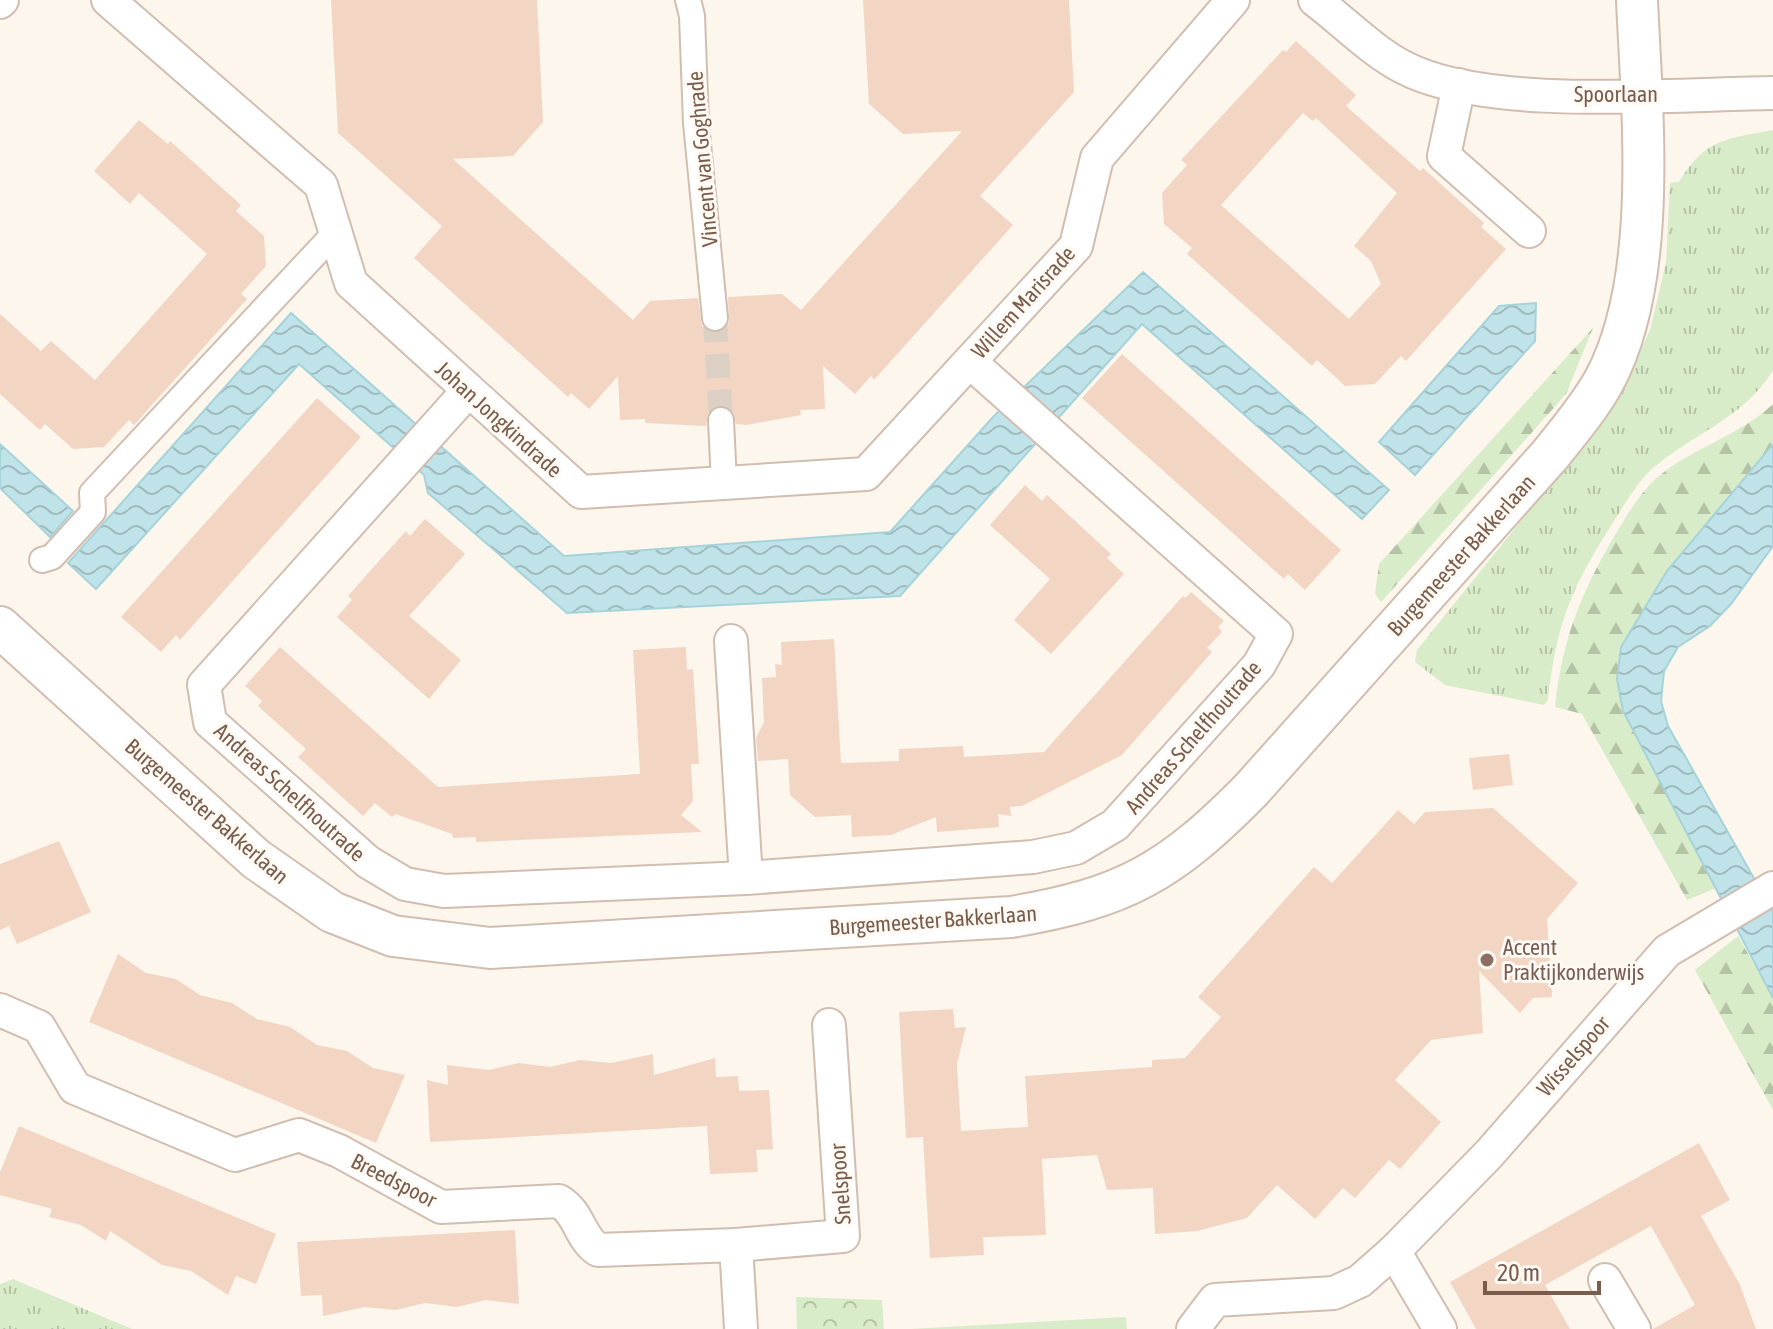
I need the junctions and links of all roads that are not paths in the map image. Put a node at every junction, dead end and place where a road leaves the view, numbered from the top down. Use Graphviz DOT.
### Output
graph roads {
  1 [pos="108,0"];
  2 [pos="688,0"];
  3 [pos="1233,0"];
  4 [pos="1315,0"];
  5 [pos="1637,0"];
  6 [pos="1459,85"];
  7 [pos="1773,93"];
  8 [pos="1640,95"];
  9 [pos="1529,231"];
  10 [pos="334,234"];
  11 [pos="715,318"];
  12 [pos="970,362"];
  13 [pos="468,391"];
  14 [pos="721,420"];
  15 [pos="724,484"];
  16 [pos="42,560"];
  17 [pos="0,627"];
  18 [pos="731,641"];
  19 [pos="746,878"];
  20 [pos="1772,888"];
  21 [pos="0,1010"];
  22 [pos="829,1025"];
  23 [pos="736,1245"];
  24 [pos="1394,1251"];
  25 [pos="1605,1280"];
  26 [pos="741,1329"];
  27 [pos="1193,1329"];
  28 [pos="1440,1329"];
  29 [pos="1634,1329"];
  1 -- 10 [label="street, Johan Jongkindrade"];
  2 -- 11 [label="street, Vincent van Goghrade"];
  3 -- 12 [label="street, Willem Marisrade"];
  4 -- 6 [label="street, Spoorlaan"];
  5 -- 8 [label="street, Burgemeester Bakkerlaan"];
  6 -- 8 [label="street, Spoorlaan"];
  6 -- 9 [label="street"];
  7 -- 8 [label="street, Spoorlaan"];
  8 -- 17 [label="street, Burgemeester Bakkerlaan"];
  10 -- 13 [label="street, Johan Jongkindrade"];
  10 -- 16 [label="street"];
  12 -- 15 [label="street, Willem Marisrade"];
  12 -- 19 [label="street, Andreas Schelfhoutrade"];
  13 -- 15 [label="street, Johan Jongkindrade"];
  13 -- 19 [label="street, Andreas Schelfhoutrade"];
  14 -- 15 [label="street"];
  18 -- 19 [label="street"];
  20 -- 24 [label="street, Wisselspoor"];
  21 -- 23 [label="street, Breedspoor"];
  22 -- 23 [label="street, Snelspoor"];
  23 -- 26 [label="street"];
  24 -- 27 [label="street, Wisselspoor"];
  24 -- 28 [label="street"];
  25 -- 29 [label="street"];
}
